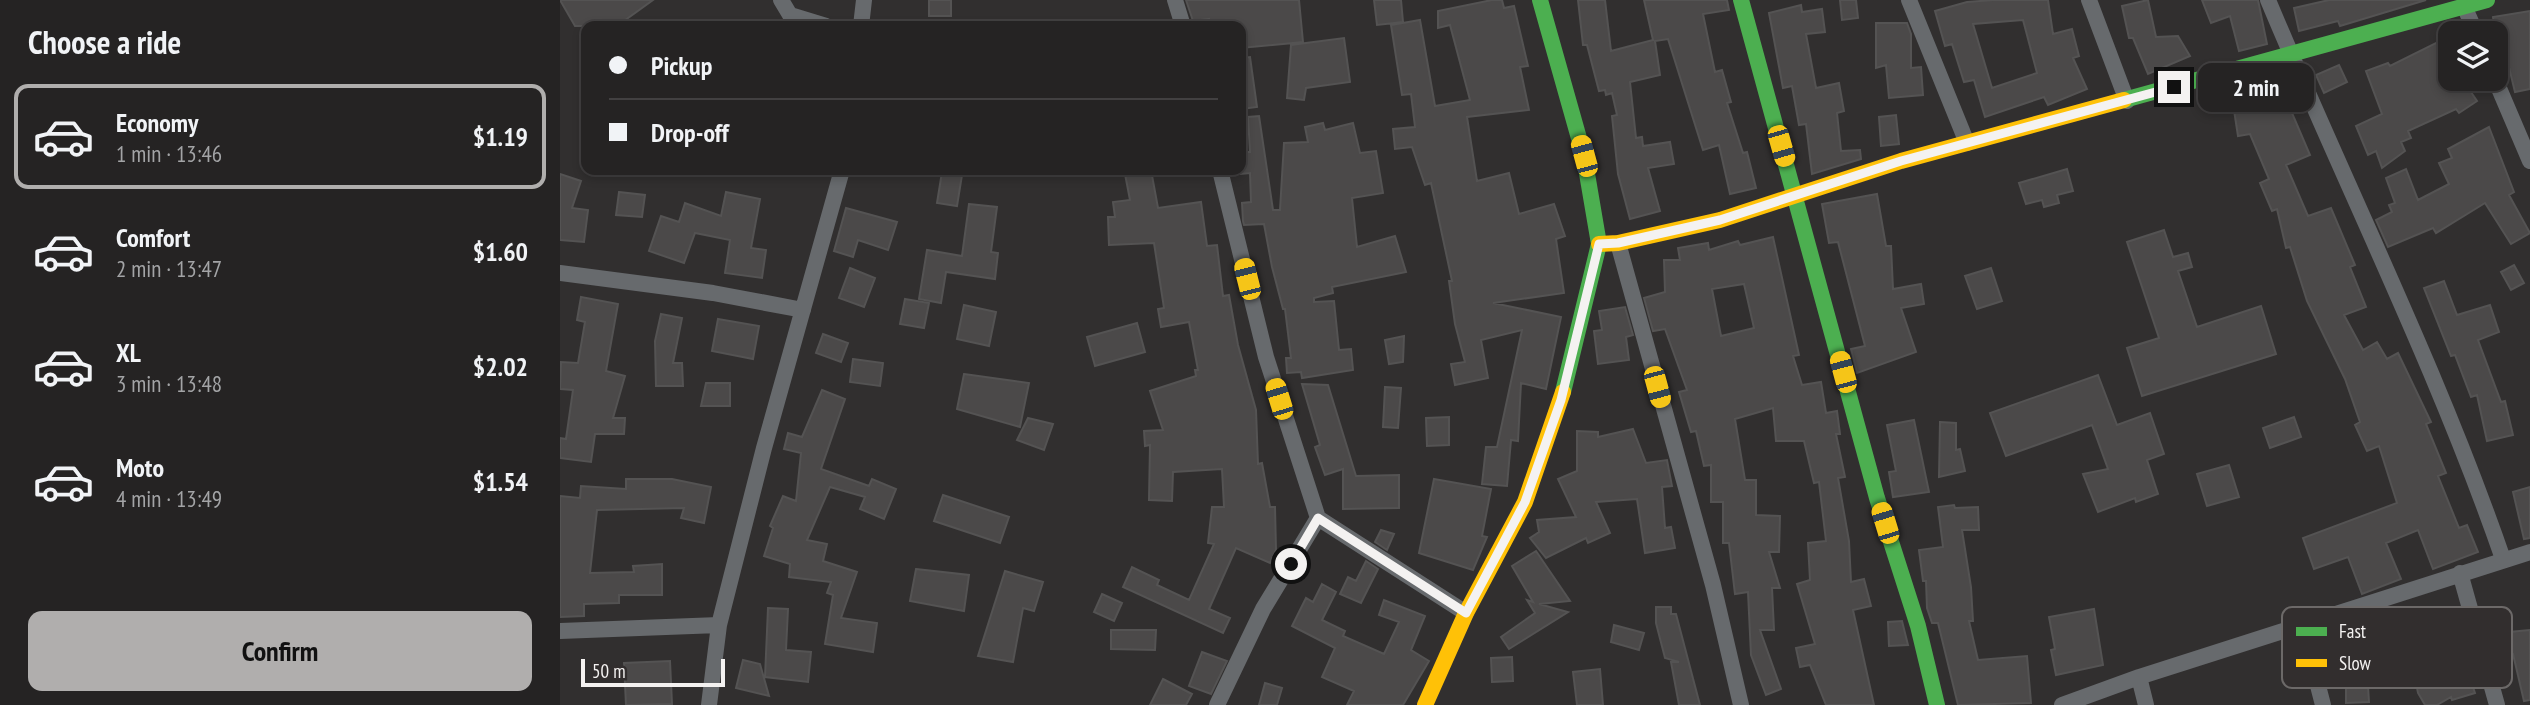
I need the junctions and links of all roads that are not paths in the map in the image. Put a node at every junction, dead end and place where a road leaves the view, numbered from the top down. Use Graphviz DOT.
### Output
graph roads {
  1 [pos="781,0"];
  2 [pos="864,0"];
  3 [pos="1175,0"];
  4 [pos="1540,0"];
  5 [pos="1741,0"];
  6 [pos="1909,0"];
  7 [pos="2088,0"];
  8 [pos="2268,0"];
  9 [pos="2487,0"];
  10 [pos="2464,6"];
  11 [pos="810,21"];
  12 [pos="862,21"];
  13 [pos="1181,21"];
  14 [pos="2471,21"];
  15 [pos="2291,54"];
  16 [pos="2500,91"];
  17 [pos="2127,101"];
  18 [pos="1967,143"];
  19 [pos="2530,161"];
  20 [pos="841,175"];
  21 [pos="1221,175"];
  22 [pos="1795,197"];
  23 [pos="1618,243"];
  24 [pos="1599,244"];
  25 [pos="560,273"];
  26 [pos="803,310"];
  27 [pos="1318,518"];
  28 [pos="2530,552"];
  29 [pos="2503,559"];
  30 [pos="2460,573"];
  31 [pos="2355,607"];
  32 [pos="2470,607"];
  33 [pos="1466,613"];
  34 [pos="719,625"];
  35 [pos="560,631"];
  36 [pos="2282,631"];
  37 [pos="2139,677"];
  38 [pos="2319,688"];
  39 [pos="2492,688"];
  40 [pos="709,705"];
  41 [pos="1217,705"];
  42 [pos="1425,705"];
  43 [pos="1741,705"];
  44 [pos="1937,705"];
  45 [pos="2062,705"];
  46 [pos="2146,705"];
  47 [pos="2323,705"];
  48 [pos="2497,705"];
  1 -- 11 [label="street"];
  2 -- 12 [label="street"];
  3 -- 13 [label="street"];
  4 -- 24 [label="street"];
  5 -- 22 [label="street"];
  6 -- 18 [label="street"];
  7 -- 17 [label="street"];
  8 -- 15 [label="street"];
  9 -- 10 [label="street"];
  10 -- 14 [label="street"];
  10 -- 15 [label="street"];
  15 -- 17 [label="street"];
  15 -- 29 [label="street"];
  16 -- 19 [label="street"];
  17 -- 18 [label="street"];
  18 -- 22 [label="street"];
  20 -- 26 [label="street"];
  21 -- 27 [label="street"];
  22 -- 23 [label="street"];
  22 -- 44 [label="street"];
  23 -- 24 [label="street"];
  23 -- 43 [label="street"];
  24 -- 33 [label="street"];
  25 -- 26 [label="street"];
  26 -- 34 [label="street"];
  27 -- 33 [label="street"];
  27 -- 41 [label="street"];
  28 -- 29 [label="street"];
  29 -- 30 [label="street"];
  30 -- 31 [label="street"];
  30 -- 32 [label="street"];
  33 -- 42 [label="street"];
  34 -- 35 [label="street"];
  34 -- 40 [label="street"];
  36 -- 37 [label="street"];
  37 -- 45 [label="street"];
  37 -- 46 [label="street"];
  38 -- 47 [label="street"];
  39 -- 48 [label="street"];
}
